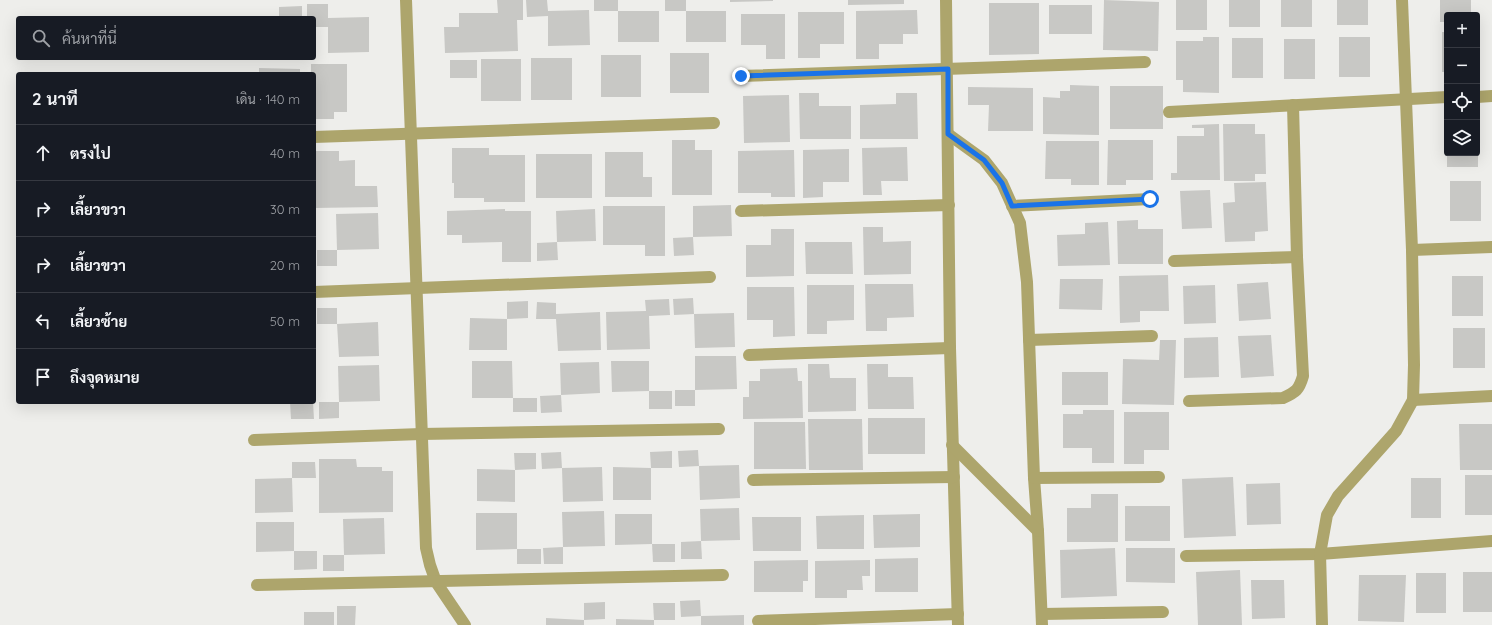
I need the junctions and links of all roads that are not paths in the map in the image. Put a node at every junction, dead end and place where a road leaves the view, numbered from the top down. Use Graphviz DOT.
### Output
graph roads {
  1 [pos="406,0"];
  2 [pos="946,0"];
  3 [pos="1402,0"];
  4 [pos="1145,62"];
  5 [pos="948,69"];
  6 [pos="741,76"];
  7 [pos="1480,96"];
  8 [pos="1492,96"];
  9 [pos="1444,98"];
  10 [pos="1406,99"];
  11 [pos="1293,105"];
  12 [pos="1169,112"];
  13 [pos="714,123"];
  14 [pos="410,134"];
  15 [pos="948,134"];
  16 [pos="316,137"];
  17 [pos="1150,199"];
  18 [pos="949,205"];
  19 [pos="1012,206"];
  20 [pos="741,211"];
  21 [pos="1492,247"];
  22 [pos="1412,250"];
  23 [pos="1296,257"];
  24 [pos="1174,261"];
  25 [pos="710,277"];
  26 [pos="416,288"];
  27 [pos="316,292"];
  28 [pos="1152,336"];
  29 [pos="1029,340"];
  30 [pos="950,348"];
  31 [pos="749,355"];
  32 [pos="1492,396"];
  33 [pos="1189,400"];
  34 [pos="1413,400"];
  35 [pos="719,429"];
  36 [pos="421,434"];
  37 [pos="254,440"];
  38 [pos="952,445"];
  39 [pos="954,477"];
  40 [pos="1159,477"];
  41 [pos="1034,478"];
  42 [pos="753,480"];
  43 [pos="1038,531"];
  44 [pos="1492,541"];
  45 [pos="1320,554"];
  46 [pos="1186,556"];
  47 [pos="723,575"];
  48 [pos="436,582"];
  49 [pos="257,586"];
  50 [pos="1163,612"];
  51 [pos="958,620"];
  52 [pos="1042,620"];
  53 [pos="758,621"];
  54 [pos="464,625"];
  55 [pos="1322,625"];
  1 -- 14 [label="street"];
  2 -- 5 [label="street"];
  3 -- 10 [label="street"];
  4 -- 5 [label="street"];
  5 -- 6 [label="street"];
  5 -- 15 [label="street"];
  7 -- 8 [label="street"];
  9 -- 10 [label="street"];
  10 -- 11 [label="street"];
  10 -- 22 [label="street"];
  11 -- 12 [label="street"];
  11 -- 23 [label="street"];
  13 -- 14 [label="street"];
  14 -- 16 [label="street"];
  14 -- 26 [label="street"];
  15 -- 18 [label="street"];
  15 -- 19 [label="street"];
  17 -- 19 [label="street"];
  18 -- 20 [label="street"];
  18 -- 30 [label="street"];
  19 -- 29 [label="street"];
  21 -- 22 [label="street"];
  22 -- 34 [label="street"];
  23 -- 24 [label="street"];
  23 -- 33 [label="street"];
  25 -- 26 [label="street"];
  26 -- 27 [label="street"];
  26 -- 36 [label="street"];
  28 -- 29 [label="street"];
  29 -- 41 [label="street"];
  30 -- 31 [label="street"];
  30 -- 38 [label="street"];
  32 -- 34 [label="street"];
  34 -- 45 [label="street"];
  35 -- 36 [label="street"];
  36 -- 37 [label="street"];
  36 -- 48 [label="street"];
  38 -- 39 [label="street"];
  38 -- 43 [label="street"];
  39 -- 42 [label="street"];
  39 -- 51 [label="street"];
  40 -- 41 [label="street"];
  41 -- 43 [label="street"];
  43 -- 52 [label="street"];
  44 -- 45 [label="street"];
  45 -- 46 [label="street"];
  45 -- 55 [label="street"];
  47 -- 48 [label="street"];
  48 -- 49 [label="street"];
  48 -- 54 [label="street"];
  50 -- 52 [label="street"];
  51 -- 53 [label="street"];
}
